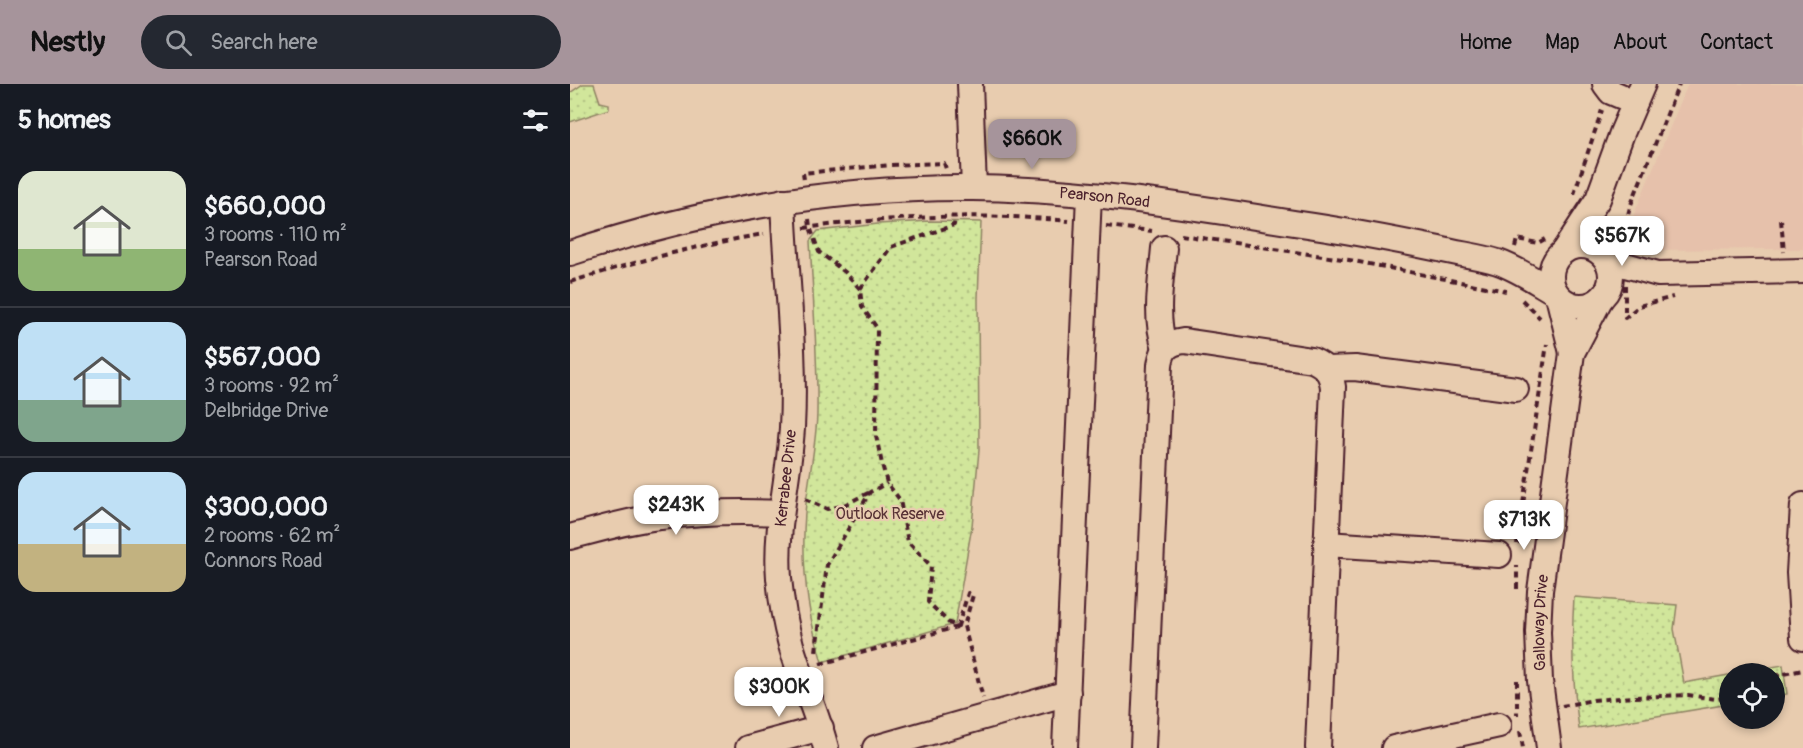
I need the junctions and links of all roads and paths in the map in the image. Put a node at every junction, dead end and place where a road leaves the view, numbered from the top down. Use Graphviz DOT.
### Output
graph roads {
  1 [pos="970,84"];
  2 [pos="1679,84"];
  3 [pos="1608,88"];
  4 [pos="1639,93"];
  5 [pos="974,188"];
  6 [pos="1089,195"];
  7 [pos="1574,195"];
  8 [pos="1598,199"];
  9 [pos="783,201"];
  10 [pos="955,217"];
  11 [pos="1088,223"];
  12 [pos="1569,227"];
  13 [pos="764,234"];
  14 [pos="1167,238"];
  15 [pos="1774,251"];
  16 [pos="1616,252"];
  17 [pos="570,253"];
  18 [pos="1561,254"];
  19 [pos="1798,261"];
  20 [pos="1506,264"];
  21 [pos="1658,274"];
  22 [pos="570,282"];
  23 [pos="860,289"];
  24 [pos="1506,291"];
  25 [pos="1557,294"];
  26 [pos="1601,299"];
  27 [pos="1543,322"];
  28 [pos="1547,341"];
  29 [pos="1165,348"];
  30 [pos="1572,354"];
  31 [pos="1328,369"];
  32 [pos="1516,388"];
  33 [pos="887,483"];
  34 [pos="870,492"];
  35 [pos="803,498"];
  36 [pos="1803,505"];
  37 [pos="1803,511"];
  38 [pos="781,513"];
  39 [pos="570,537"];
  40 [pos="1326,544"];
  41 [pos="1511,556"];
  42 [pos="1517,597"];
  43 [pos="958,626"];
  44 [pos="1803,638"];
  45 [pos="816,653"];
  46 [pos="819,664"];
  47 [pos="1803,670"];
  48 [pos="1785,674"];
  49 [pos="1517,677"];
  50 [pos="1068,693"];
  51 [pos="1719,699"];
  52 [pos="1542,708"];
  53 [pos="992,715"];
  54 [pos="1508,718"];
  55 [pos="824,738"];
  56 [pos="748,748"];
  57 [pos="875,748"];
  58 [pos="1065,748"];
  59 [pos="1143,748"];
  60 [pos="1318,748"];
  61 [pos="1394,748"];
  62 [pos="1523,748"];
  63 [pos="1549,748"];
  1 -- 5 [label="street"];
  2 -- 16 [label="path"];
  3 -- 4 [label="street"];
  3 -- 7 [label="path"];
  4 -- 8 [label="street"];
  5 -- 6 [label="street, Pearson Road"];
  5 -- 9 [label="street, Pearson Road"];
  6 -- 11 [label="street"];
  6 -- 20 [label="street, Pearson Road"];
  8 -- 12 [label="street"];
  8 -- 16 [label="street"];
  9 -- 17 [label="street, Pearson Road"];
  9 -- 38 [label="street, Kerrabee Drive"];
  10 -- 11 [label="path"];
  10 -- 23 [label="path"];
  10 -- 23 [label="path"];
  11 -- 14 [label="path"];
  11 -- 50 [label="street"];
  12 -- 18 [label="street"];
  12 -- 20 [label="path"];
  13 -- 22 [label="path"];
  14 -- 24 [label="path"];
  14 -- 29 [label="street"];
  15 -- 19 [label="path"];
  16 -- 18 [label="street"];
  16 -- 21 [label="street"];
  16 -- 26 [label="street"];
  18 -- 20 [label="street, Pearson Road"];
  18 -- 25 [label="street"];
  19 -- 21 [label="street"];
  20 -- 24 [label="path"];
  20 -- 25 [label="street, Pearson Road"];
  21 -- 26 [label="street"];
  23 -- 33 [label="path"];
  24 -- 27 [label="path"];
  25 -- 26 [label="street"];
  25 -- 30 [label="street, Galloway Drive"];
  26 -- 30 [label="street, Galloway Drive"];
  28 -- 41 [label="path"];
  29 -- 31 [label="street"];
  29 -- 59 [label="street"];
  30 -- 52 [label="street, Galloway Drive"];
  31 -- 32 [label="street"];
  31 -- 40 [label="street"];
  33 -- 34 [label="path"];
  33 -- 43 [label="path"];
  34 -- 35 [label="path"];
  34 -- 45 [label="path"];
  36 -- 37 [label="street"];
  37 -- 44 [label="street"];
  38 -- 39 [label="street"];
  38 -- 55 [label="street, Kerrabee Drive"];
  40 -- 41 [label="street"];
  40 -- 60 [label="street"];
  41 -- 42 [label="path"];
  43 -- 46 [label="path"];
  43 -- 53 [label="path"];
  47 -- 48 [label="path"];
  49 -- 54 [label="path"];
  50 -- 53 [label="street"];
  50 -- 58 [label="street"];
  51 -- 52 [label="path"];
  52 -- 54 [label="path"];
  52 -- 63 [label="street, Galloway Drive"];
  53 -- 57 [label="street"];
  54 -- 61 [label="street"];
  54 -- 62 [label="path"];
  55 -- 56 [label="street"];
}
